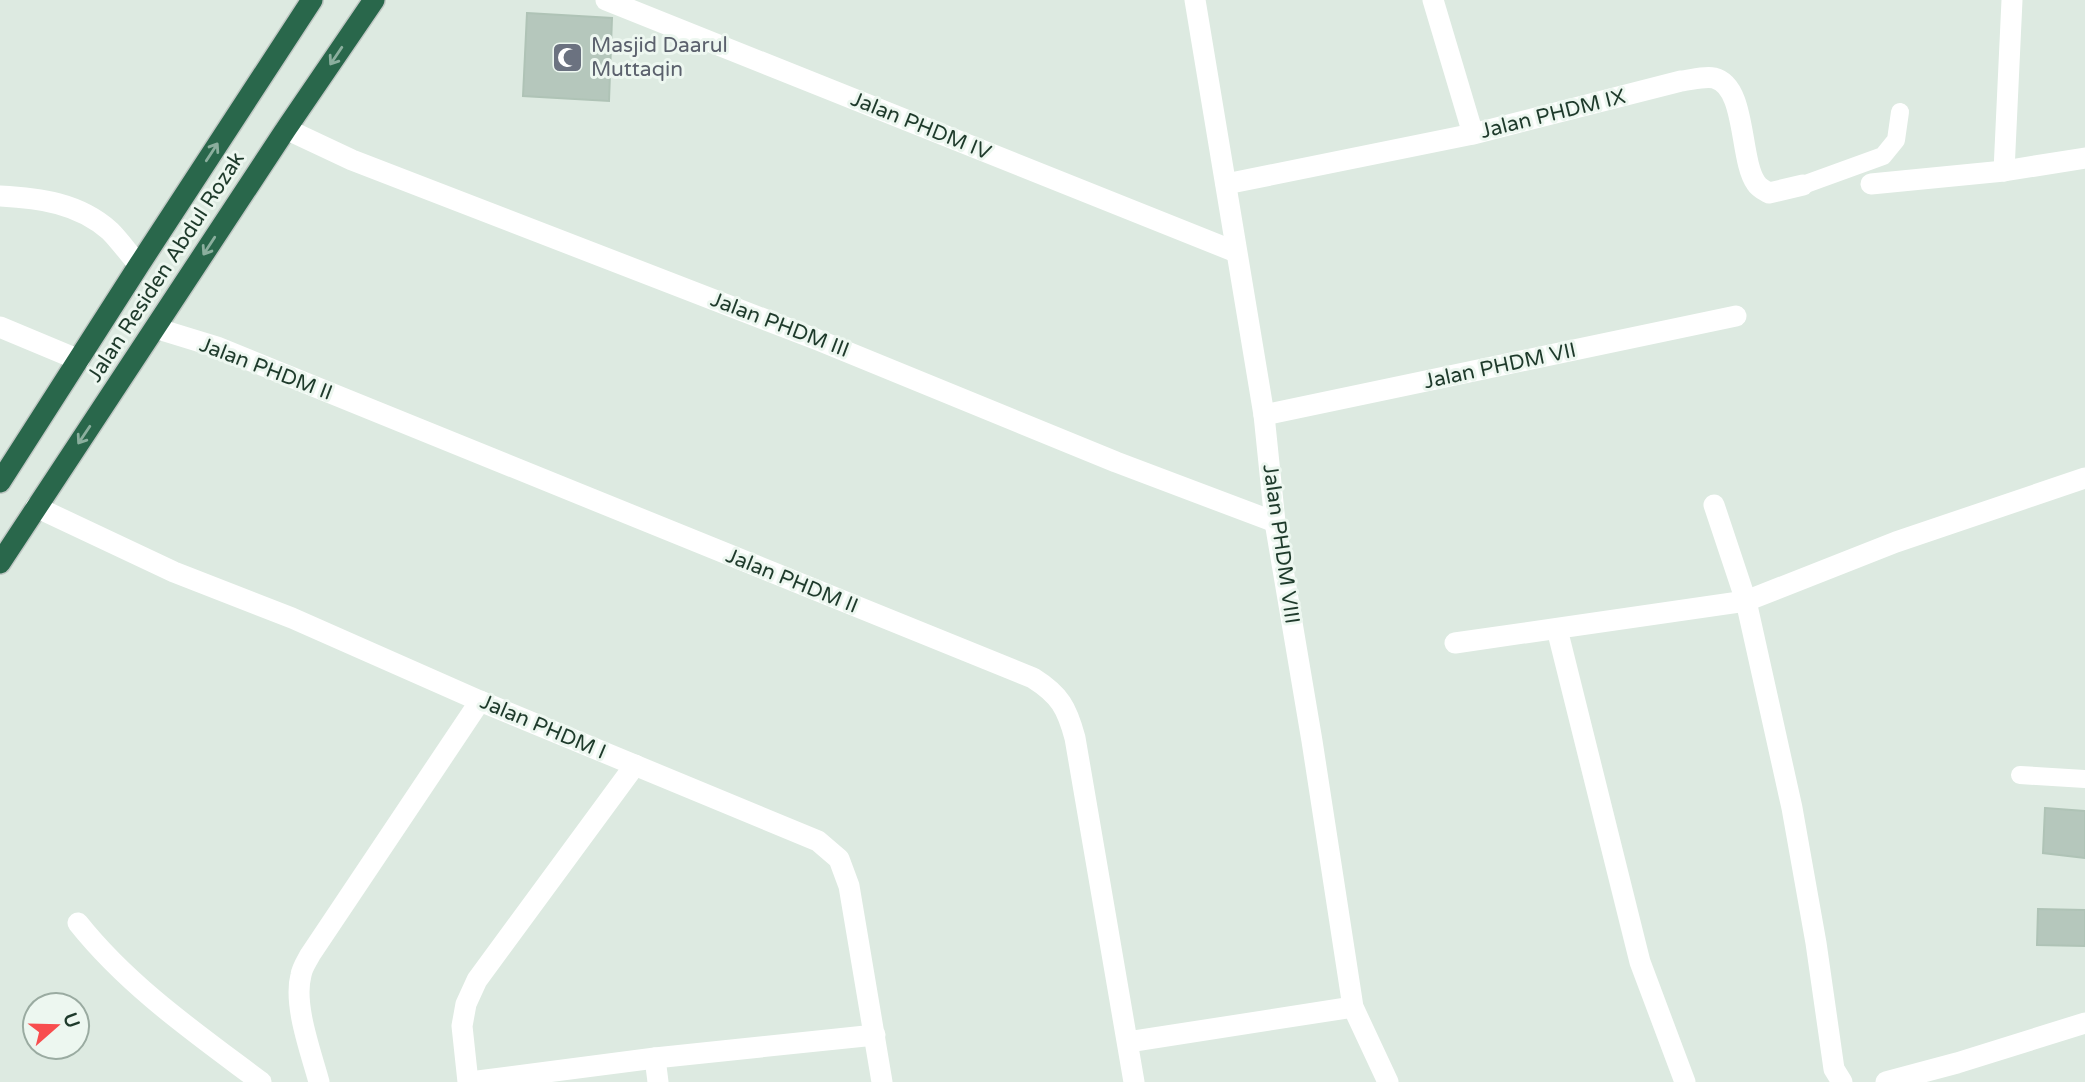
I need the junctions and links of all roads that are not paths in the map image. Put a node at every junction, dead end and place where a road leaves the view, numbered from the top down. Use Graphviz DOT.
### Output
graph roads {
  1 [pos="312,0"];
  2 [pos="374,0"];
  3 [pos="606,0"];
  4 [pos="1195,0"];
  5 [pos="1433,0"];
  6 [pos="2012,0"];
  7 [pos="1900,112"];
  8 [pos="286,129"];
  9 [pos="1473,134"];
  10 [pos="2085,158"];
  11 [pos="2004,171"];
  12 [pos="1226,184"];
  13 [pos="1871,184"];
  14 [pos="1802,185"];
  15 [pos="0,197"];
  16 [pos="1236,252"];
  17 [pos="139,265"];
  18 [pos="1736,316"];
  19 [pos="0,327"];
  20 [pos="155,328"];
  21 [pos="79,360"];
  22 [pos="1264,415"];
  23 [pos="2085,478"];
  24 [pos="0,482"];
  25 [pos="1714,505"];
  26 [pos="36,507"];
  27 [pos="1275,522"];
  28 [pos="0,563"];
  29 [pos="1746,601"];
  30 [pos="1557,629"];
  31 [pos="1455,643"];
  32 [pos="480,701"];
  33 [pos="635,765"];
  34 [pos="2020,775"];
  35 [pos="2085,779"];
  36 [pos="78,923"];
  37 [pos="1353,1007"];
  38 [pos="2085,1023"];
  39 [pos="874,1035"];
  40 [pos="1128,1042"];
  41 [pos="655,1058"];
  42 [pos="261,1082"];
  43 [pos="319,1082"];
  44 [pos="469,1082"];
  45 [pos="658,1082"];
  46 [pos="882,1082"];
  47 [pos="1134,1082"];
  48 [pos="1388,1082"];
  49 [pos="1685,1082"];
  50 [pos="1842,1082"];
  51 [pos="1886,1082"];
  17 -- 1 [label="highway, Jalan Residen Abdul Rozak, one-way"];
  2 -- 8 [label="highway, Jalan Residen Abdul Rozak, one-way"];
  3 -- 16 [label="street, Jalan PHDM IV"];
  4 -- 12 [label="street, Jalan PHDM VIII"];
  5 -- 9 [label="street"];
  6 -- 11 [label="street"];
  7 -- 14 [label="lane"];
  8 -- 20 [label="highway, Jalan Residen Abdul Rozak, one-way"];
  8 -- 27 [label="street, Jalan PHDM III"];
  9 -- 12 [label="street, Jalan PHDM IX"];
  9 -- 14 [label="street, Jalan PHDM IX"];
  10 -- 11 [label="street"];
  11 -- 13 [label="street"];
  12 -- 16 [label="street, Jalan PHDM VIII"];
  15 -- 17 [label="street"];
  16 -- 22 [label="street, Jalan PHDM VIII"];
  17 -- 21 [label="highway, Jalan Residen Abdul Rozak"];
  18 -- 22 [label="street, Jalan PHDM VII"];
  19 -- 21 [label="street"];
  20 -- 26 [label="highway, Jalan Residen Abdul Rozak, one-way"];
  20 -- 40 [label="street, Jalan PHDM II"];
  21 -- 24 [label="highway, Jalan Residen Abdul Rozak"];
  22 -- 27 [label="street, Jalan PHDM VIII"];
  23 -- 29 [label="street"];
  25 -- 29 [label="street"];
  26 -- 28 [label="highway, Jalan Residen Abdul Rozak"];
  26 -- 32 [label="street, Jalan PHDM I"];
  27 -- 37 [label="street, Jalan PHDM VIII"];
  29 -- 30 [label="street"];
  29 -- 50 [label="street"];
  30 -- 31 [label="street"];
  30 -- 49 [label="street"];
  32 -- 33 [label="street, Jalan PHDM I"];
  32 -- 43 [label="street"];
  33 -- 39 [label="street, Jalan PHDM I"];
  33 -- 44 [label="street"];
  34 -- 35 [label="lane"];
  36 -- 42 [label="street"];
  37 -- 40 [label="street"];
  37 -- 48 [label="street, Jalan PHDM VIII"];
  38 -- 51 [label="street"];
  39 -- 41 [label="street"];
  39 -- 46 [label="street, Jalan PHDM I"];
  40 -- 47 [label="street, Jalan PHDM II"];
  41 -- 44 [label="street"];
  41 -- 45 [label="street"];
}
